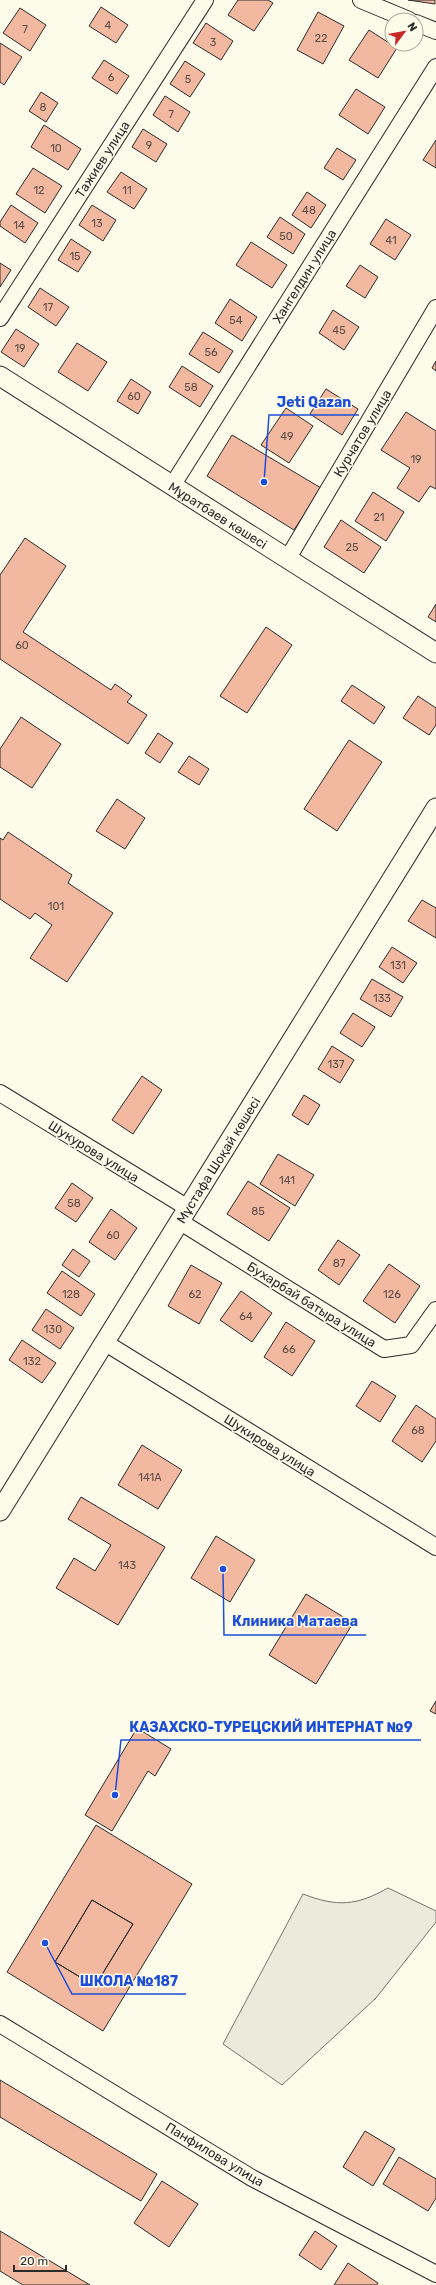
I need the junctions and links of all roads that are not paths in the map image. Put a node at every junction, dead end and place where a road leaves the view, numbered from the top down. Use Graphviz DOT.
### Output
graph roads {
  1 [pos="205,0"];
  2 [pos="361,0"];
  3 [pos="390,12"];
  4 [pos="424,26"];
  5 [pos="436,31"];
  6 [pos="436,67"];
  7 [pos="436,308"];
  8 [pos="0,318"];
  9 [pos="0,376"];
  10 [pos="172,486"];
  11 [pos="288,558"];
  12 [pos="436,653"];
  13 [pos="436,808"];
  14 [pos="0,1093"];
  15 [pos="184,1215"];
  16 [pos="436,1310"];
  17 [pos="104,1342"];
  18 [pos="0,1511"];
  19 [pos="436,1547"];
  20 [pos="0,2024"];
  21 [pos="436,2274"];
  1 -- 8 [label="street, Тажиев улица"];
  2 -- 3 [label="street"];
  4 -- 5 [label="street"];
  6 -- 10 [label="street, Хангелдин улица"];
  7 -- 11 [label="street, Курчатов улица"];
  9 -- 10 [label="street, Мұратбаев көшесі"];
  10 -- 11 [label="street, Мұратбаев көшесі"];
  11 -- 12 [label="street, Мұратбаев көшесі"];
  13 -- 15 [label="street, Мұстафа Шоқай көшесі"];
  14 -- 15 [label="street, Шукурова улица"];
  15 -- 16 [label="street, Бухарбай батыра улица"];
  15 -- 17 [label="street, Мұстафа Шоқай көшесі"];
  17 -- 18 [label="street, Мұстафа Шоқай көшесі"];
  17 -- 19 [label="street, Шукирова улица"];
  20 -- 21 [label="street, Панфилова улица"];
}
